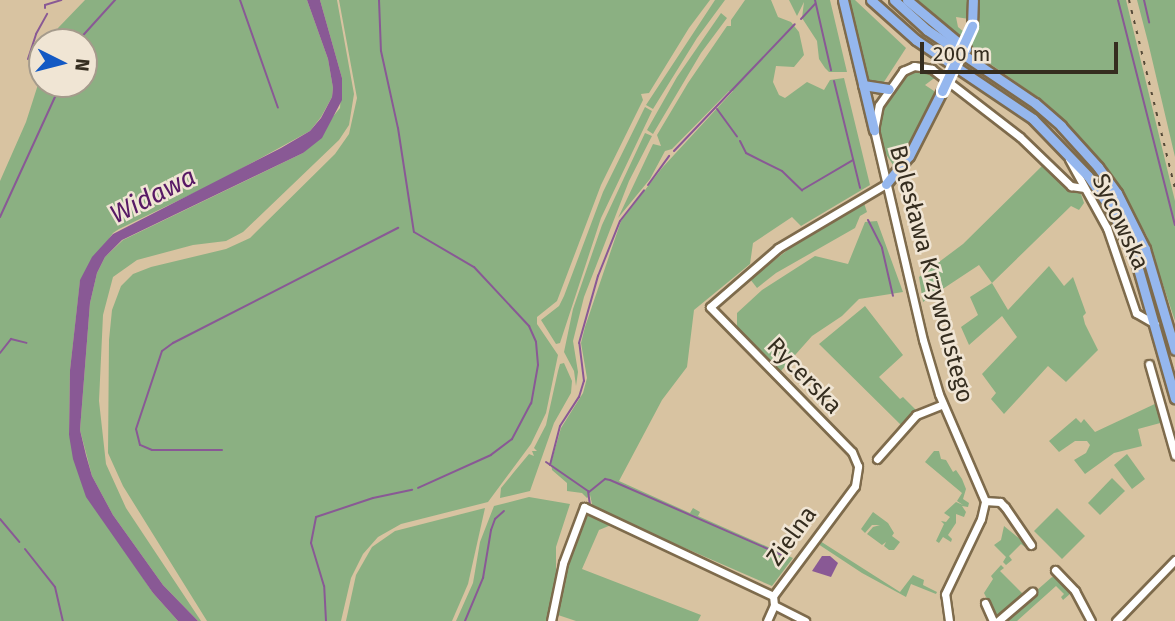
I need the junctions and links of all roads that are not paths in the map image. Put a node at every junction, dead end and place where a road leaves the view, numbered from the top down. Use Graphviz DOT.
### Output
graph roads {
  1 [pos="843,0"];
  2 [pos="871,0"];
  3 [pos="894,0"];
  4 [pos="907,0"];
  5 [pos="973,0"];
  6 [pos="990,72"];
  7 [pos="863,85"];
  8 [pos="889,89"];
  9 [pos="874,130"];
  10 [pos="1065,149"];
  11 [pos="882,166"];
  12 [pos="901,169"];
  13 [pos="886,184"];
  14 [pos="1083,188"];
  15 [pos="1156,324"];
  16 [pos="1175,350"];
  17 [pos="1149,364"];
  18 [pos="1175,398"];
  19 [pos="943,404"];
  20 [pos="1175,455"];
  21 [pos="877,459"];
  22 [pos="858,478"];
  23 [pos="985,501"];
  24 [pos="1031,545"];
  25 [pos="1175,560"];
  26 [pos="1055,570"];
  27 [pos="1032,593"];
  28 [pos="773,596"];
  29 [pos="985,603"];
  30 [pos="774,605"];
  31 [pos="551,621"];
  32 [pos="767,621"];
  33 [pos="806,621"];
  34 [pos="949,621"];
  35 [pos="995,621"];
  36 [pos="1091,621"];
  37 [pos="1116,621"];
  1 -- 7 [label="main road"];
  2 -- 10 [label="main road"];
  3 -- 6 [label="main road"];
  4 -- 6 [label="main road"];
  5 -- 12 [label="main road, bridge"];
  6 -- 16 [label="main road"];
  7 -- 8 [label="main road"];
  7 -- 9 [label="main road"];
  8 -- 9 [label="street"];
  8 -- 14 [label="street"];
  9 -- 11 [label="street, Bolesława Krzywoustego"];
  10 -- 14 [label="street, Sycowska"];
  10 -- 15 [label="main road"];
  11 -- 12 [label="street"];
  11 -- 13 [label="street, Bolesława Krzywoustego"];
  12 -- 13 [label="main road"];
  13 -- 19 [label="street, Bolesława Krzywoustego"];
  13 -- 22 [label="street, Rycerska"];
  14 -- 15 [label="street, Sycowska"];
  15 -- 18 [label="main road"];
  17 -- 20 [label="street"];
  19 -- 21 [label="street"];
  19 -- 23 [label="street, Bolesława Krzywoustego"];
  22 -- 28 [label="street, Zielna"];
  23 -- 24 [label="street"];
  23 -- 34 [label="street"];
  25 -- 37 [label="street"];
  26 -- 36 [label="street"];
  27 -- 35 [label="street"];
  28 -- 30 [label="street, Zielna"];
  28 -- 31 [label="street"];
  29 -- 35 [label="street"];
  30 -- 32 [label="street, Zielna"];
  30 -- 33 [label="street"];
}
